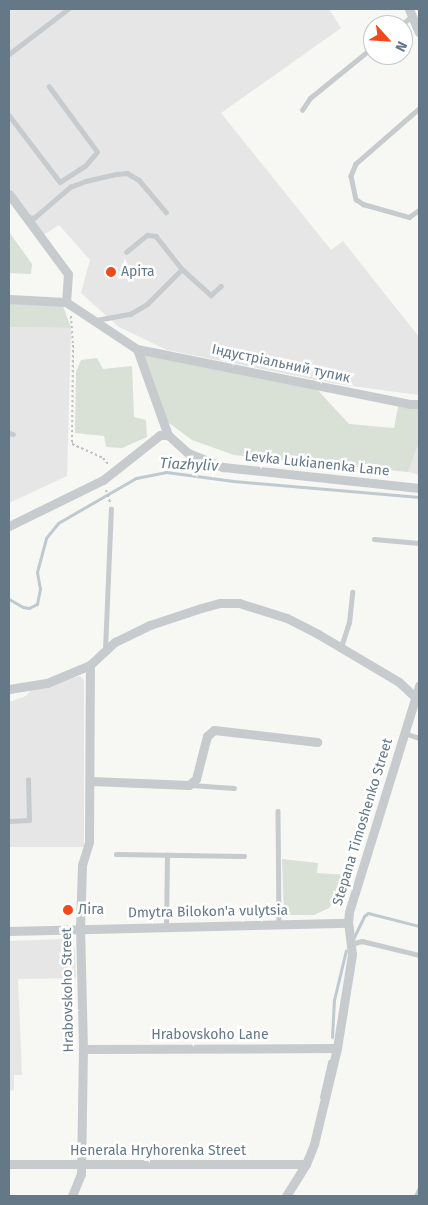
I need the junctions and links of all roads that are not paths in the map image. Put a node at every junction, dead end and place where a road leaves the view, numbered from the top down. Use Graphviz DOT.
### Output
graph roads {
  1 [pos="68,9"];
  2 [pos="410,12"];
  3 [pos="419,32"];
  4 [pos="9,54"];
  5 [pos="363,56"];
  6 [pos="49,87"];
  7 [pos="419,109"];
  8 [pos="302,110"];
  9 [pos="9,115"];
  10 [pos="9,194"];
  11 [pos="419,210"];
  12 [pos="166,212"];
  13 [pos="26,217"];
  14 [pos="126,252"];
  15 [pos="182,270"];
  16 [pos="221,286"];
  17 [pos="9,299"];
  18 [pos="66,302"];
  19 [pos="95,321"];
  20 [pos="137,349"];
  21 [pos="419,404"];
  22 [pos="168,435"];
  23 [pos="419,488"];
  24 [pos="111,509"];
  25 [pos="9,526"];
  26 [pos="374,539"];
  27 [pos="419,542"];
  28 [pos="352,592"];
  29 [pos="341,647"];
  30 [pos="105,650"];
  31 [pos="90,665"];
  32 [pos="419,686"];
  33 [pos="9,690"];
  34 [pos="416,698"];
  35 [pos="404,733"];
  36 [pos="419,738"];
  37 [pos="317,742"];
  38 [pos="28,780"];
  39 [pos="91,781"];
  40 [pos="189,785"];
  41 [pos="234,788"];
  42 [pos="278,811"];
  43 [pos="9,821"];
  44 [pos="116,854"];
  45 [pos="167,855"];
  46 [pos="244,856"];
  47 [pos="348,923"];
  48 [pos="279,924"];
  49 [pos="166,927"];
  50 [pos="80,929"];
  51 [pos="9,931"];
  52 [pos="351,944"];
  53 [pos="419,955"];
  54 [pos="337,1048"];
  55 [pos="83,1049"];
  56 [pos="9,1164"];
  57 [pos="306,1164"];
  58 [pos="81,1165"];
  59 [pos="72,1196"];
  60 [pos="286,1196"];
  1 -- 4 [label="lane"];
  2 -- 3 [label="street"];
  5 -- 8 [label="lane"];
  6 -- 9 [label="lane"];
  7 -- 11 [label="lane"];
  10 -- 13 [label="street"];
  12 -- 13 [label="lane"];
  13 -- 18 [label="street"];
  14 -- 15 [label="lane"];
  15 -- 16 [label="lane"];
  15 -- 19 [label="lane"];
  17 -- 18 [label="street"];
  18 -- 19 [label="street"];
  19 -- 20 [label="street"];
  20 -- 21 [label="street, Індустріальний тупик"];
  20 -- 22 [label="street"];
  22 -- 23 [label="street, Levka Lukianenka Lane"];
  22 -- 25 [label="street"];
  24 -- 30 [label="lane"];
  26 -- 27 [label="lane"];
  28 -- 29 [label="lane"];
  29 -- 30 [label="street"];
  29 -- 34 [label="street"];
  30 -- 31 [label="street"];
  31 -- 33 [label="street"];
  31 -- 39 [label="street, Hrabovskoho Street"];
  32 -- 34 [label="street, Stepana Timoshenko Street"];
  34 -- 35 [label="street, Stepana Timoshenko Street"];
  35 -- 36 [label="lane"];
  35 -- 47 [label="street, Stepana Timoshenko Street"];
  37 -- 40 [label="street"];
  38 -- 43 [label="lane"];
  39 -- 40 [label="street"];
  39 -- 50 [label="street, Hrabovskoho Street"];
  40 -- 41 [label="lane"];
  42 -- 48 [label="lane"];
  44 -- 45 [label="lane"];
  45 -- 46 [label="lane"];
  45 -- 49 [label="lane"];
  47 -- 48 [label="street, Dmytra Bilokon'a vulytsia"];
  47 -- 52 [label="street, Stepana Timoshenko Street"];
  48 -- 49 [label="street, Dmytra Bilokon'a vulytsia"];
  49 -- 50 [label="street, Dmytra Bilokon'a vulytsia"];
  50 -- 51 [label="street, Dmytra Bilokon'a vulytsia"];
  50 -- 55 [label="street, Hrabovskoho Street"];
  52 -- 53 [label="lane"];
  52 -- 54 [label="street, Stepana Timoshenko Street"];
  54 -- 55 [label="street, Hrabovskoho Lane"];
  54 -- 57 [label="street, Stepana Timoshenko Street"];
  55 -- 58 [label="street, Hrabovskoho Street"];
  56 -- 58 [label="street, Henerala Hryhorenka Street"];
  57 -- 58 [label="street, Henerala Hryhorenka Street"];
  57 -- 60 [label="street, Stepana Timoshenko Street"];
  58 -- 59 [label="street, Hrabovskoho Street"];
}
